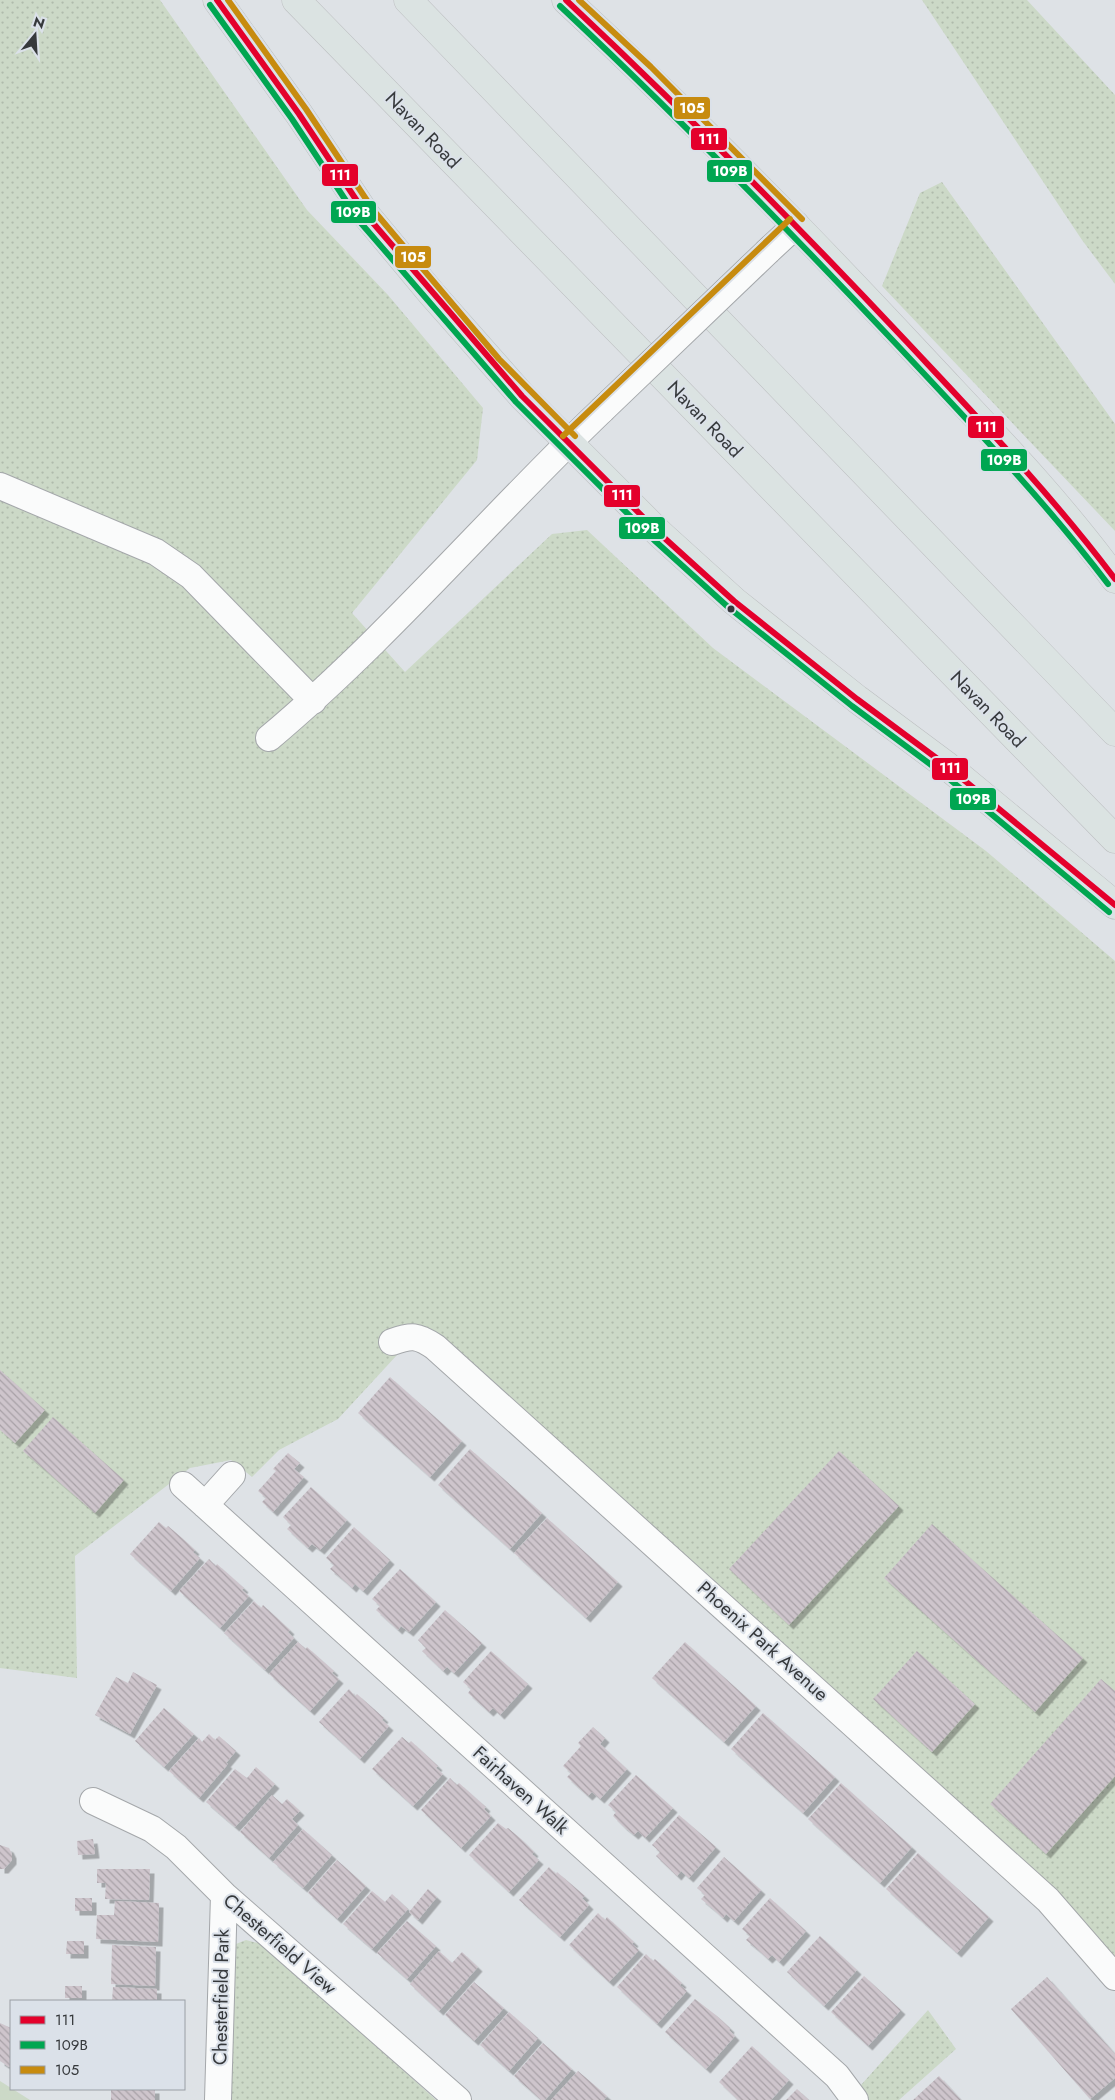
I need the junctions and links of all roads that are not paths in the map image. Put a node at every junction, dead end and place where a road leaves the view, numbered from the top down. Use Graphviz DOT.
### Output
graph roads {
  1 [pos="217,0"];
  2 [pos="296,0"];
  3 [pos="408,0"];
  4 [pos="566,0"];
  5 [pos="796,225"];
  6 [pos="569,442"];
  7 [pos="0,486"];
  8 [pos="1115,579"];
  9 [pos="313,700"];
  10 [pos="1115,732"];
  11 [pos="269,738"];
  12 [pos="1115,839"];
  13 [pos="1115,905"];
  14 [pos="392,1342"];
  15 [pos="232,1475"];
  16 [pos="183,1485"];
  17 [pos="205,1505"];
  18 [pos="93,1801"];
  19 [pos="224,1895"];
  20 [pos="1115,1977"];
  21 [pos="218,2100"];
  22 [pos="458,2100"];
  23 [pos="855,2100"];
  1 -- 6 [label="main road"];
  2 -- 12 [label="main road, Navan Road"];
  3 -- 10 [label="main road"];
  4 -- 5 [label="main road"];
  5 -- 6 [label="street, bridge"];
  5 -- 8 [label="main road"];
  6 -- 9 [label="street"];
  6 -- 13 [label="main road"];
  7 -- 9 [label="street"];
  9 -- 11 [label="street"];
  14 -- 20 [label="street, Phoenix Park Avenue"];
  15 -- 17 [label="street"];
  16 -- 17 [label="street, Fairhaven Walk"];
  17 -- 23 [label="street, Fairhaven Walk"];
  18 -- 19 [label="street, Chesterfield View"];
  19 -- 21 [label="street, Chesterfield Park"];
  19 -- 22 [label="street, Chesterfield View"];
}
